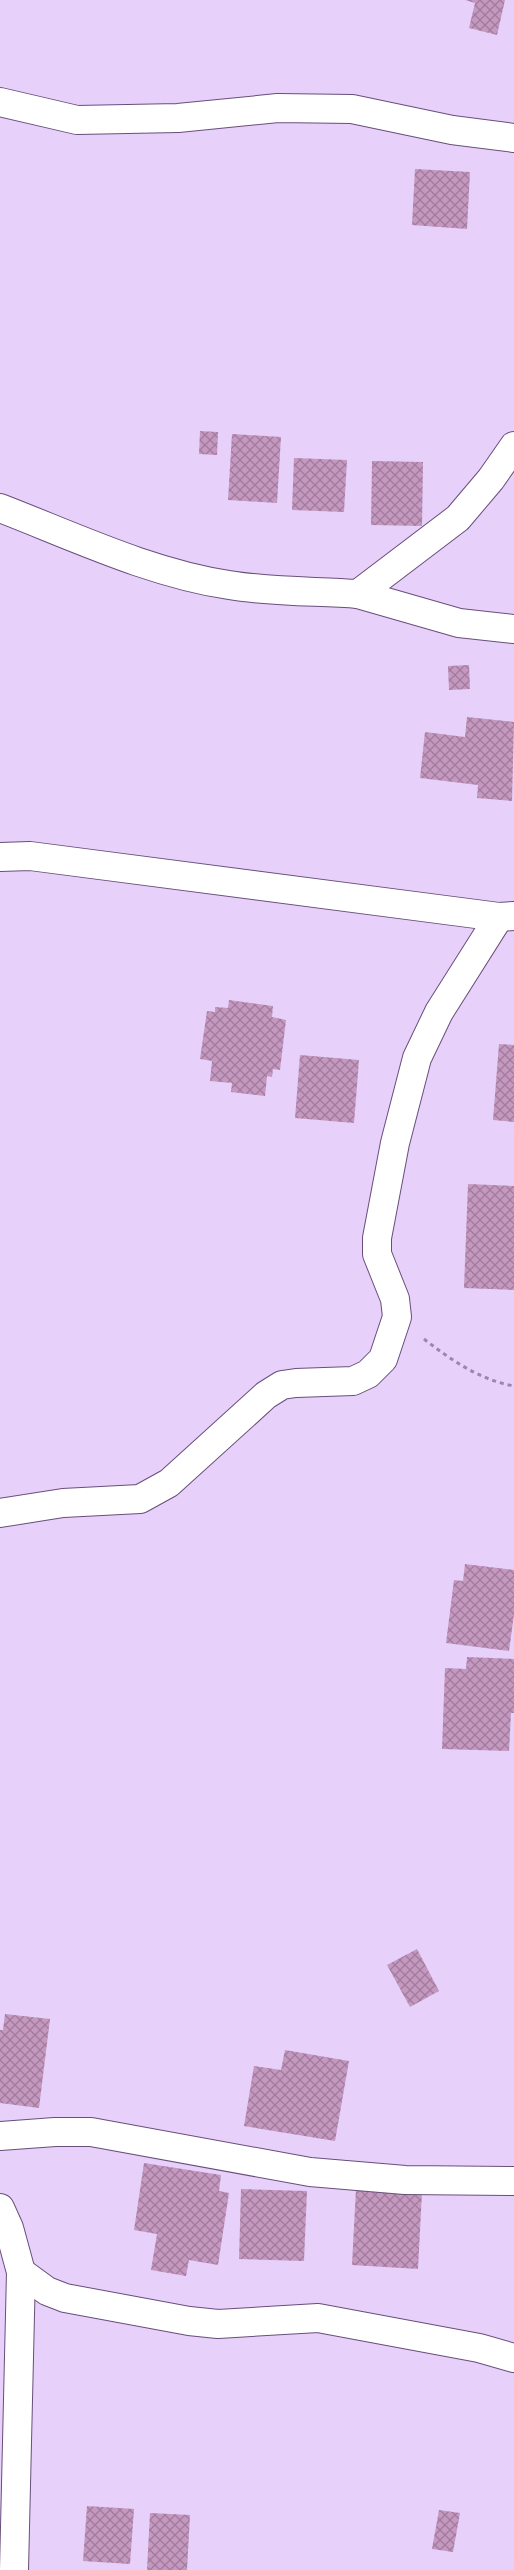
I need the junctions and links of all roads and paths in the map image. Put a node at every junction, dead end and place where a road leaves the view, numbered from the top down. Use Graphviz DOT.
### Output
graph roads {
  1 [pos="0,102"];
  2 [pos="514,138"];
  3 [pos="514,446"];
  4 [pos="0,508"];
  5 [pos="358,594"];
  6 [pos="514,629"];
  7 [pos="0,857"];
  8 [pos="506,916"];
  9 [pos="397,1317"];
  10 [pos="514,1386"];
  11 [pos="0,1512"];
  12 [pos="0,2136"];
  13 [pos="514,2181"];
  14 [pos="0,2208"];
  15 [pos="21,2272"];
  16 [pos="514,2358"];
  17 [pos="14,2570"];
  1 -- 2 [label="street"];
  3 -- 5 [label="street"];
  4 -- 5 [label="street"];
  5 -- 6 [label="street"];
  7 -- 8 [label="street"];
  8 -- 9 [label="street"];
  9 -- 10 [label="path"];
  9 -- 11 [label="street"];
  12 -- 13 [label="street"];
  14 -- 15 [label="street"];
  15 -- 16 [label="street"];
  15 -- 17 [label="street"];
}
